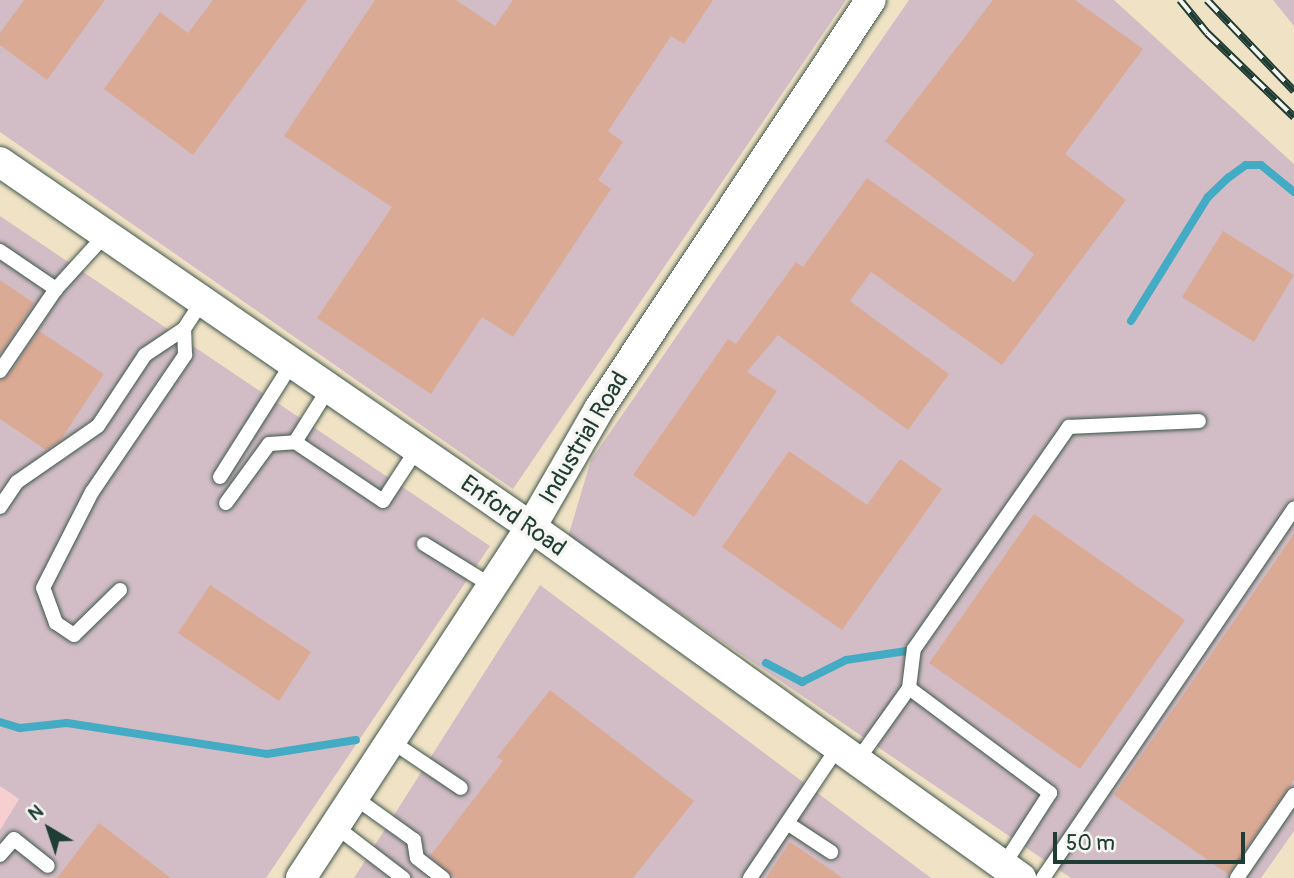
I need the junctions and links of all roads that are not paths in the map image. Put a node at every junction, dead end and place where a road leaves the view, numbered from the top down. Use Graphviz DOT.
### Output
graph roads {
  1 [pos="871,0"];
  2 [pos="0,162"];
  3 [pos="106,234"];
  4 [pos="0,251"];
  5 [pos="56,289"];
  6 [pos="202,301"];
  7 [pos="184,329"];
  8 [pos="292,363"];
  9 [pos="0,371"];
  10 [pos="328,388"];
  11 [pos="1199,421"];
  12 [pos="295,442"];
  13 [pos="418,449"];
  14 [pos="219,477"];
  15 [pos="226,503"];
  16 [pos="0,507"];
  17 [pos="1294,508"];
  18 [pos="531,527"];
  19 [pos="424,544"];
  20 [pos="492,586"];
  21 [pos="120,590"];
  22 [pos="909,688"];
  23 [pos="391,741"];
  24 [pos="847,754"];
  25 [pos="461,788"];
  26 [pos="1294,795"];
  27 [pos="354,797"];
  28 [pos="787,823"];
  29 [pos="335,826"];
  30 [pos="831,852"];
  31 [pos="0,855"];
  32 [pos="48,866"];
  33 [pos="1012,872"];
  34 [pos="301,878"];
  35 [pos="403,878"];
  36 [pos="443,878"];
  37 [pos="750,878"];
  38 [pos="1043,878"];
  39 [pos="1237,878"];
  1 -- 18 [label="street, Industrial Road"];
  2 -- 3 [label="street, Enford Road"];
  3 -- 5 [label="lane"];
  3 -- 6 [label="street, Enford Road"];
  4 -- 5 [label="lane"];
  5 -- 9 [label="lane"];
  6 -- 7 [label="lane"];
  6 -- 8 [label="street, Enford Road"];
  7 -- 16 [label="lane"];
  7 -- 21 [label="lane"];
  8 -- 10 [label="street, Enford Road"];
  8 -- 14 [label="lane"];
  10 -- 12 [label="lane"];
  10 -- 13 [label="street, Enford Road"];
  11 -- 22 [label="lane"];
  12 -- 13 [label="lane"];
  12 -- 15 [label="lane"];
  13 -- 18 [label="street, Enford Road"];
  17 -- 38 [label="lane"];
  18 -- 20 [label="street, Industrial Road"];
  18 -- 24 [label="street, Enford Road"];
  19 -- 20 [label="lane"];
  20 -- 23 [label="street, Industrial Road"];
  22 -- 24 [label="lane"];
  22 -- 33 [label="lane"];
  23 -- 25 [label="lane"];
  23 -- 27 [label="street, Industrial Road"];
  24 -- 28 [label="lane"];
  24 -- 33 [label="street, Enford Road"];
  26 -- 39 [label="lane"];
  27 -- 29 [label="street, Industrial Road"];
  27 -- 36 [label="lane"];
  28 -- 30 [label="lane"];
  28 -- 37 [label="lane"];
  29 -- 34 [label="street, Industrial Road"];
  29 -- 35 [label="lane"];
  31 -- 32 [label="lane"];
}
